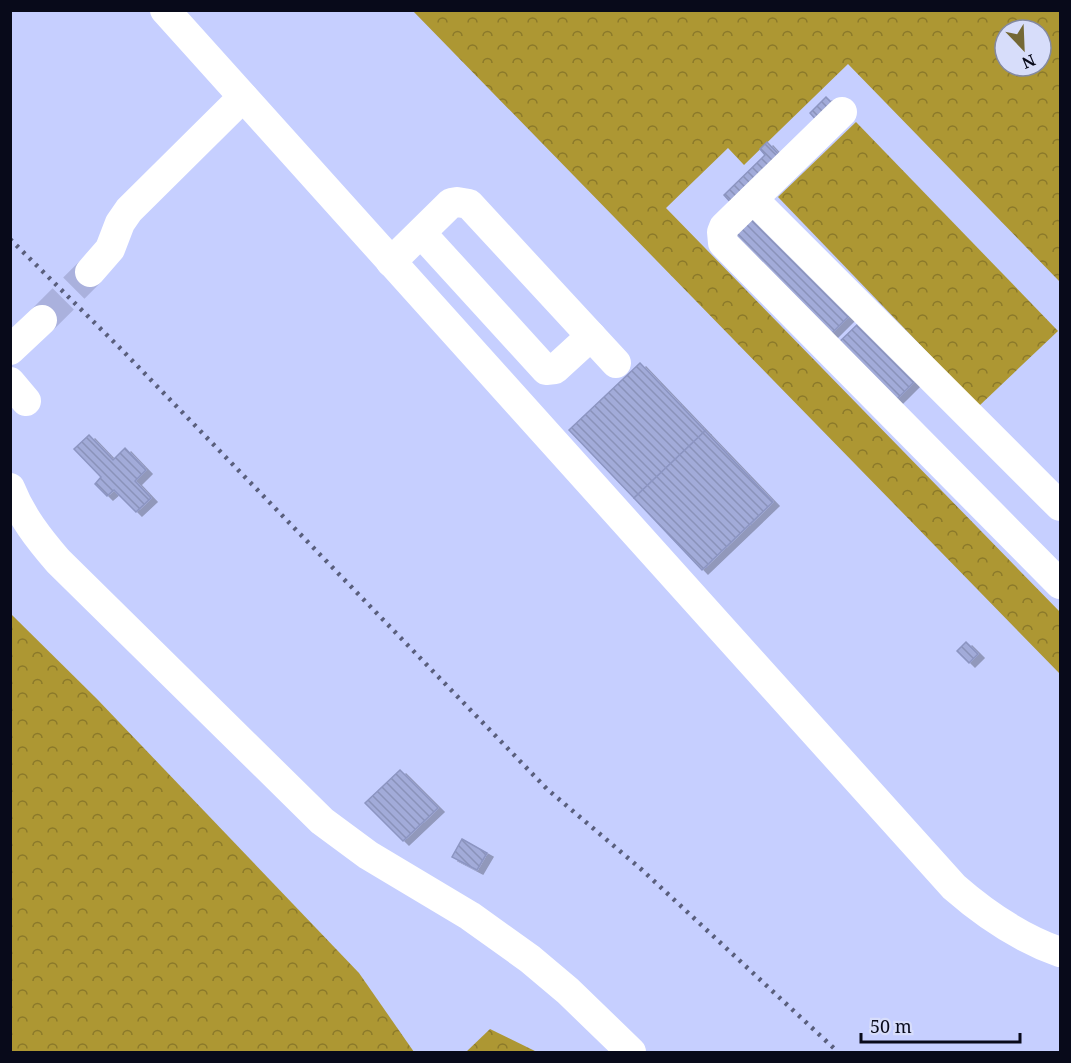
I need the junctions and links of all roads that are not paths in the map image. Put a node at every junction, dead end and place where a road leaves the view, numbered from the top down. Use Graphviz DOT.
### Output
graph roads {
  1 [pos="165,10"];
  2 [pos="243,97"];
  3 [pos="842,112"];
  4 [pos="753,199"];
  5 [pos="421,233"];
  6 [pos="391,262"];
  7 [pos="90,272"];
  8 [pos="42,320"];
  9 [pos="591,336"];
  10 [pos="10,351"];
  11 [pos="616,363"];
  12 [pos="10,488"];
  13 [pos="1060,506"];
  14 [pos="1060,584"];
  15 [pos="1060,952"];
  16 [pos="631,1053"];
  1 -- 2 [label="lane"];
  2 -- 6 [label="lane"];
  2 -- 7 [label="lane"];
  3 -- 4 [label="lane"];
  4 -- 13 [label="lane"];
  4 -- 14 [label="lane"];
  5 -- 6 [label="lane"];
  5 -- 9 [label="lane"];
  5 -- 9 [label="lane"];
  6 -- 15 [label="lane"];
  8 -- 10 [label="lane"];
  9 -- 11 [label="lane"];
  12 -- 16 [label="lane"];
}
